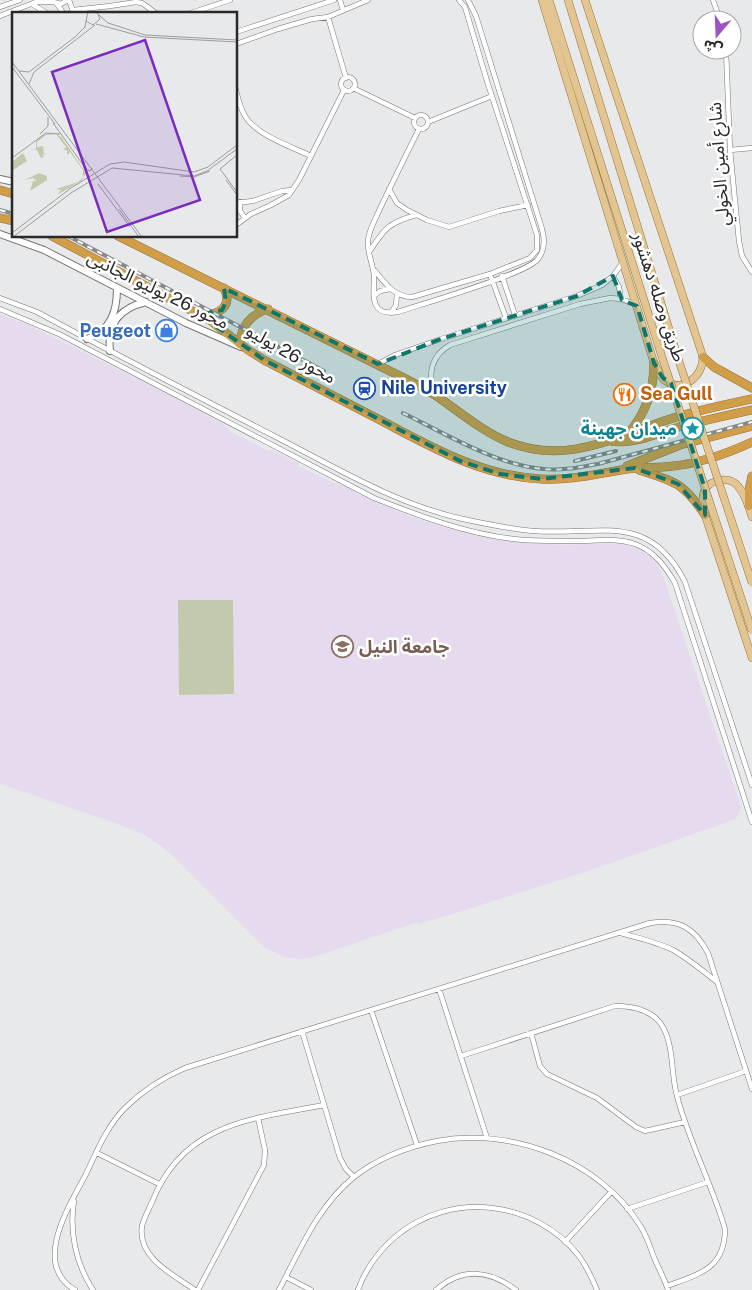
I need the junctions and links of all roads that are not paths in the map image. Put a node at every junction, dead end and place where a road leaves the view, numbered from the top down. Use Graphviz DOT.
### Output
graph roads {
  1 [pos="20,0"];
  2 [pos="69,0"];
  3 [pos="230,0"];
  4 [pos="334,0"];
  5 [pos="340,0"];
  6 [pos="368,0"];
  7 [pos="459,0"];
  8 [pos="542,0"];
  9 [pos="549,0"];
  10 [pos="568,0"];
  11 [pos="585,0"];
  12 [pos="53,2"];
  13 [pos="469,2"];
  14 [pos="32,4"];
  15 [pos="465,7"];
  16 [pos="0,8"];
  17 [pos="308,8"];
  18 [pos="343,10"];
  19 [pos="45,12"];
  20 [pos="62,12"];
  21 [pos="73,12"];
  22 [pos="154,12"];
  23 [pos="194,12"];
  24 [pos="0,16"];
  25 [pos="328,17"];
  26 [pos="312,19"];
  27 [pos="238,37"];
  28 [pos="238,37"];
  29 [pos="726,60"];
  30 [pos="346,78"];
  31 [pos="496,78"];
  32 [pos="487,82"];
  33 [pos="353,88"];
  34 [pos="344,90"];
  35 [pos="238,96"];
  36 [pos="492,96"];
  37 [pos="503,101"];
  38 [pos="495,104"];
  39 [pos="415,118"];
  40 [pos="428,122"];
  41 [pos="419,129"];
  42 [pos="752,148"];
  43 [pos="730,150"];
  44 [pos="311,156"];
  45 [pos="389,189"];
  46 [pos="292,190"];
  47 [pos="238,202"];
  48 [pos="534,205"];
  49 [pos="527,206"];
  50 [pos="416,215"];
  51 [pos="244,218"];
  52 [pos="238,223"];
  53 [pos="0,234"];
  54 [pos="56,238"];
  55 [pos="122,238"];
  56 [pos="369,252"];
  57 [pos="623,262"];
  58 [pos="374,270"];
  59 [pos="500,270"];
  60 [pos="752,272"];
  61 [pos="490,274"];
  62 [pos="614,276"];
  63 [pos="502,277"];
  64 [pos="492,280"];
  65 [pos="118,288"];
  66 [pos="224,288"];
  67 [pos="390,289"];
  68 [pos="397,294"];
  69 [pos="578,296"];
  70 [pos="374,297"];
  71 [pos="0,298"];
  72 [pos="621,299"];
  73 [pos="146,302"];
  74 [pos="580,304"];
  75 [pos="637,306"];
  76 [pos="0,309"];
  77 [pos="268,309"];
  78 [pos="391,313"];
  79 [pos="200,315"];
  80 [pos="515,315"];
  81 [pos="506,318"];
  82 [pos="87,339"];
  83 [pos="438,340"];
  84 [pos="240,344"];
  85 [pos="248,350"];
  86 [pos="442,350"];
  87 [pos="110,351"];
  88 [pos="703,357"];
  89 [pos="654,363"];
  90 [pos="378,364"];
  91 [pos="752,388"];
  92 [pos="438,397"];
  93 [pos="752,400"];
  94 [pos="752,410"];
  95 [pos="752,426"];
  96 [pos="628,435"];
  97 [pos="611,441"];
  98 [pos="752,442"];
  99 [pos="288,443"];
  100 [pos="298,448"];
  101 [pos="284,450"];
  102 [pos="294,455"];
  103 [pos="634,468"];
  104 [pos="614,472"];
  105 [pos="752,476"];
  106 [pos="749,506"];
  107 [pos="705,515"];
  108 [pos="752,518"];
  109 [pos="752,583"];
  110 [pos="752,631"];
  111 [pos="752,658"];
  112 [pos="752,785"];
  113 [pos="752,822"];
  114 [pos="619,933"];
  115 [pos="718,982"];
  116 [pos="439,988"];
  117 [pos="371,1010"];
  118 [pos="302,1031"];
  119 [pos="531,1033"];
  120 [pos="461,1056"];
  121 [pos="746,1071"];
  122 [pos="752,1089"];
  123 [pos="677,1096"];
  124 [pos="324,1105"];
  125 [pos="258,1118"];
  126 [pos="685,1122"];
  127 [pos="487,1138"];
  128 [pos="417,1145"];
  129 [pos="96,1153"];
  130 [pos="354,1177"];
  131 [pos="708,1182"];
  132 [pos="159,1184"];
  133 [pos="611,1192"];
  134 [pos="74,1197"];
  135 [pos="627,1209"];
  136 [pos="565,1242"];
  137 [pos="286,1277"];
  138 [pos="668,1288"];
  139 [pos="75,1290"];
  140 [pos="94,1290"];
  141 [pos="197,1290"];
  142 [pos="279,1290"];
  143 [pos="311,1290"];
  144 [pos="358,1290"];
  145 [pos="436,1290"];
  146 [pos="516,1290"];
  147 [pos="597,1290"];
  1 -- 16 [label="street"];
  2 -- 12 [label="street"];
  2 -- 21 [label="street"];
  3 -- 23 [label="street"];
  4 -- 17 [label="street"];
  5 -- 18 [label="street"];
  6 -- 18 [label="street"];
  7 -- 15 [label="street"];
  8 -- 57 [label="main road"];
  9 -- 110 [label="main road, طريق وصله دهشور, bridge"];
  10 -- 109 [label="main road, طريق وصله دهشور, bridge"];
  11 -- 88 [label="main road"];
  12 -- 14 [label="street"];
  12 -- 20 [label="street"];
  13 -- 15 [label="street"];
  13 -- 31 [label="street"];
  14 -- 19 [label="street"];
  14 -- 24 [label="street"];
  15 -- 32 [label="street"];
  17 -- 26 [label="street"];
  17 -- 27 [label="street"];
  18 -- 25 [label="street"];
  21 -- 22 [label="street"];
  25 -- 26 [label="street"];
  25 -- 30 [label="street"];
  26 -- 28 [label="street"];
  29 -- 43 [label="street, شارع أمين الخولي"];
  30 -- 33 [label="street"];
  30 -- 34 [label="street"];
  31 -- 32 [label="street"];
  31 -- 37 [label="street"];
  32 -- 36 [label="street"];
  33 -- 34 [label="street"];
  33 -- 39 [label="street"];
  34 -- 44 [label="street"];
  35 -- 44 [label="street"];
  36 -- 38 [label="street"];
  36 -- 40 [label="street"];
  37 -- 38 [label="street"];
  37 -- 48 [label="street"];
  38 -- 49 [label="street"];
  39 -- 40 [label="street"];
  39 -- 41 [label="street"];
  40 -- 41 [label="street"];
  41 -- 45 [label="street"];
  42 -- 43 [label="street"];
  43 -- 60 [label="street, شارع أمين الخولي"];
  44 -- 46 [label="street"];
  45 -- 50 [label="street"];
  45 -- 56 [label="street"];
  46 -- 47 [label="street"];
  46 -- 51 [label="street"];
  47 -- 51 [label="street"];
  48 -- 49 [label="street"];
  48 -- 63 [label="street"];
  49 -- 50 [label="street"];
  49 -- 59 [label="street"];
  50 -- 56 [label="street"];
  51 -- 52 [label="street"];
  53 -- 65 [label="main road, محور 26 يوليو الجانبى"];
  54 -- 79 [label="highway, محور 26 يوليو"];
  55 -- 66 [label="highway, محور 26 يوليو"];
  56 -- 58 [label="street"];
  57 -- 62 [label="street"];
  57 -- 75 [label="main road"];
  58 -- 67 [label="street"];
  58 -- 70 [label="street"];
  59 -- 61 [label="street"];
  59 -- 63 [label="street"];
  61 -- 64 [label="street"];
  61 -- 68 [label="street"];
  62 -- 69 [label="street"];
  62 -- 72 [label="street"];
  63 -- 64 [label="street"];
  63 -- 80 [label="street"];
  64 -- 78 [label="street"];
  64 -- 81 [label="street"];
  65 -- 73 [label="main road, محور 26 يوليو الجانبى"];
  65 -- 82 [label="main road"];
  66 -- 77 [label="highway, محور 26 يوليو"];
  66 -- 79 [label="highway"];
  67 -- 68 [label="street"];
  67 -- 70 [label="street"];
  68 -- 78 [label="street"];
  69 -- 74 [label="street"];
  69 -- 80 [label="street"];
  70 -- 78 [label="street"];
  71 -- 82 [label="street"];
  72 -- 74 [label="street"];
  72 -- 75 [label="street"];
  73 -- 85 [label="main road, محور 26 يوليو الجانبى"];
  73 -- 87 [label="main road"];
  74 -- 86 [label="street"];
  75 -- 89 [label="main road"];
  76 -- 101 [label="street"];
  77 -- 84 [label="highway"];
  77 -- 90 [label="highway, محور 26 يوليو"];
  79 -- 84 [label="highway, محور 26 يوليو"];
  80 -- 81 [label="street"];
  81 -- 83 [label="street"];
  82 -- 87 [label="street"];
  83 -- 86 [label="street"];
  83 -- 90 [label="street"];
  84 -- 85 [label="highway, محور 26 يوليو"];
  85 -- 104 [label="highway, محور 26 يوليو"];
  86 -- 92 [label="street"];
  87 -- 99 [label="street"];
  88 -- 89 [label="main road"];
  88 -- 91 [label="highway"];
  89 -- 96 [label="highway"];
  90 -- 92 [label="highway, محور 26 يوليو"];
  92 -- 97 [label="highway, محور 26 يوليو"];
  93 -- 96 [label="highway, محور 26 يوليو"];
  94 -- 97 [label="highway, محور 26 يوليو"];
  95 -- 104 [label="highway, محور 26 يوليو"];
  96 -- 97 [label="highway, محور 26 يوليو"];
  98 -- 103 [label="highway, محور 26 يوليو"];
  99 -- 100 [label="street"];
  99 -- 101 [label="street"];
  100 -- 102 [label="street"];
  100 -- 112 [label="street"];
  101 -- 102 [label="street"];
  102 -- 113 [label="street"];
  103 -- 104 [label="highway, محور 26 يوليو"];
  103 -- 107 [label="highway"];
  105 -- 106 [label="highway"];
  106 -- 107 [label="main road"];
  106 -- 108 [label="main road"];
  107 -- 111 [label="main road"];
  114 -- 115 [label="street"];
  114 -- 115 [label="street"];
  114 -- 116 [label="street"];
  115 -- 121 [label="street"];
  116 -- 117 [label="street"];
  116 -- 120 [label="street"];
  117 -- 118 [label="street"];
  117 -- 128 [label="street"];
  118 -- 124 [label="street"];
  118 -- 129 [label="street"];
  119 -- 120 [label="street"];
  119 -- 123 [label="street"];
  119 -- 126 [label="street"];
  120 -- 127 [label="street"];
  121 -- 122 [label="street"];
  121 -- 123 [label="street"];
  123 -- 126 [label="street"];
  124 -- 125 [label="street"];
  124 -- 130 [label="street"];
  125 -- 132 [label="street"];
  125 -- 141 [label="street"];
  126 -- 131 [label="street"];
  127 -- 128 [label="street"];
  127 -- 133 [label="street"];
  128 -- 130 [label="street"];
  129 -- 132 [label="street"];
  129 -- 134 [label="street"];
  130 -- 137 [label="street"];
  131 -- 135 [label="street"];
  131 -- 138 [label="street"];
  132 -- 141 [label="street"];
  133 -- 135 [label="street"];
  133 -- 136 [label="street"];
  134 -- 139 [label="street"];
  134 -- 140 [label="street"];
  135 -- 138 [label="street"];
  136 -- 144 [label="street"];
  136 -- 147 [label="street"];
  137 -- 142 [label="street"];
  137 -- 143 [label="street"];
  145 -- 146 [label="street"];
}
